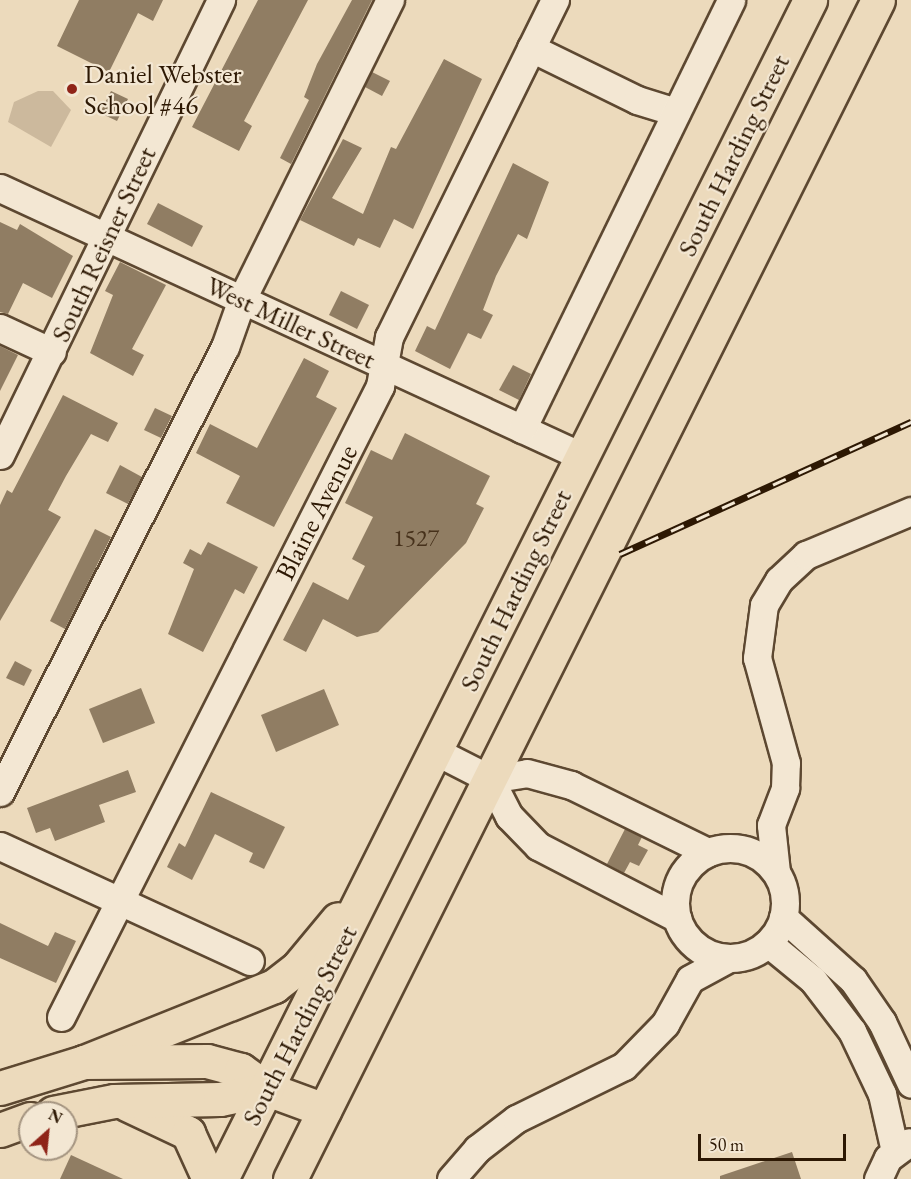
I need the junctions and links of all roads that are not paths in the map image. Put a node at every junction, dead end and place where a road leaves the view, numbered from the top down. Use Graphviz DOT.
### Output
graph roads {
  1 [pos="221,0"];
  2 [pos="390,0"];
  3 [pos="555,0"];
  4 [pos="731,0"];
  5 [pos="810,0"];
  6 [pos="878,0"];
  7 [pos="531,48"];
  8 [pos="676,112"];
  9 [pos="0,188"];
  10 [pos="109,237"];
  11 [pos="242,299"];
  12 [pos="0,328"];
  13 [pos="52,352"];
  14 [pos="383,365"];
  15 [pos="522,429"];
  16 [pos="0,455"];
  17 [pos="581,456"];
  18 [pos="911,511"];
  19 [pos="435,751"];
  20 [pos="490,779"];
  21 [pos="0,792"];
  22 [pos="771,825"];
  23 [pos="0,846"];
  24 [pos="718,850"];
  25 [pos="776,872"];
  26 [pos="372,879"];
  27 [pos="120,901"];
  28 [pos="783,917"];
  29 [pos="680,925"];
  30 [pos="768,943"];
  31 [pos="729,958"];
  32 [pos="250,961"];
  33 [pos="690,979"];
  34 [pos="61,1017"];
  35 [pos="84,1062"];
  36 [pos="911,1084"];
  37 [pos="0,1088"];
  38 [pos="267,1089"];
  39 [pos="114,1101"];
  40 [pos="78,1108"];
  41 [pos="324,1110"];
  42 [pos="18,1123"];
  43 [pos="0,1130"];
  44 [pos="903,1146"];
  45 [pos="209,1179"];
  46 [pos="221,1179"];
  47 [pos="290,1179"];
  48 [pos="451,1179"];
  49 [pos="878,1179"];
  1 -- 10 [label="street, South Reisner Street"];
  2 -- 11 [label="street"];
  3 -- 7 [label="street, Blaine Avenue"];
  4 -- 8 [label="street"];
  5 -- 17 [label="main road, South Harding Street"];
  6 -- 20 [label="main road"];
  7 -- 8 [label="street"];
  7 -- 14 [label="street, Blaine Avenue"];
  8 -- 15 [label="street"];
  9 -- 10 [label="street, West Miller Street"];
  10 -- 11 [label="street, West Miller Street"];
  10 -- 13 [label="street, South Reisner Street"];
  11 -- 14 [label="street, West Miller Street"];
  11 -- 21 [label="street"];
  12 -- 13 [label="street"];
  13 -- 16 [label="street, South Reisner Street"];
  14 -- 15 [label="street, West Miller Street"];
  14 -- 27 [label="street, Blaine Avenue"];
  15 -- 17 [label="street, West Miller Street"];
  17 -- 19 [label="main road, South Harding Street"];
  18 -- 22 [label="street"];
  19 -- 20 [label="street"];
  19 -- 26 [label="main road, South Harding Street"];
  20 -- 24 [label="street"];
  20 -- 29 [label="street"];
  20 -- 41 [label="main road"];
  22 -- 24 [label="street"];
  22 -- 25 [label="street"];
  23 -- 27 [label="street"];
  24 -- 25 [label="street"];
  24 -- 29 [label="street"];
  25 -- 28 [label="street"];
  26 -- 35 [label="main road"];
  26 -- 38 [label="main road, South Harding Street"];
  27 -- 32 [label="street"];
  27 -- 34 [label="street, Blaine Avenue"];
  28 -- 30 [label="street"];
  28 -- 36 [label="street"];
  29 -- 31 [label="street"];
  29 -- 33 [label="street"];
  30 -- 31 [label="street"];
  30 -- 44 [label="street"];
  31 -- 33 [label="street"];
  33 -- 48 [label="street"];
  35 -- 37 [label="main road"];
  35 -- 38 [label="main road"];
  38 -- 39 [label="main road"];
  38 -- 41 [label="main road"];
  38 -- 46 [label="main road, South Harding Street"];
  39 -- 40 [label="main road"];
  39 -- 45 [label="main road"];
  41 -- 47 [label="main road"];
  42 -- 43 [label="main road"];
  44 -- 49 [label="street"];
}
